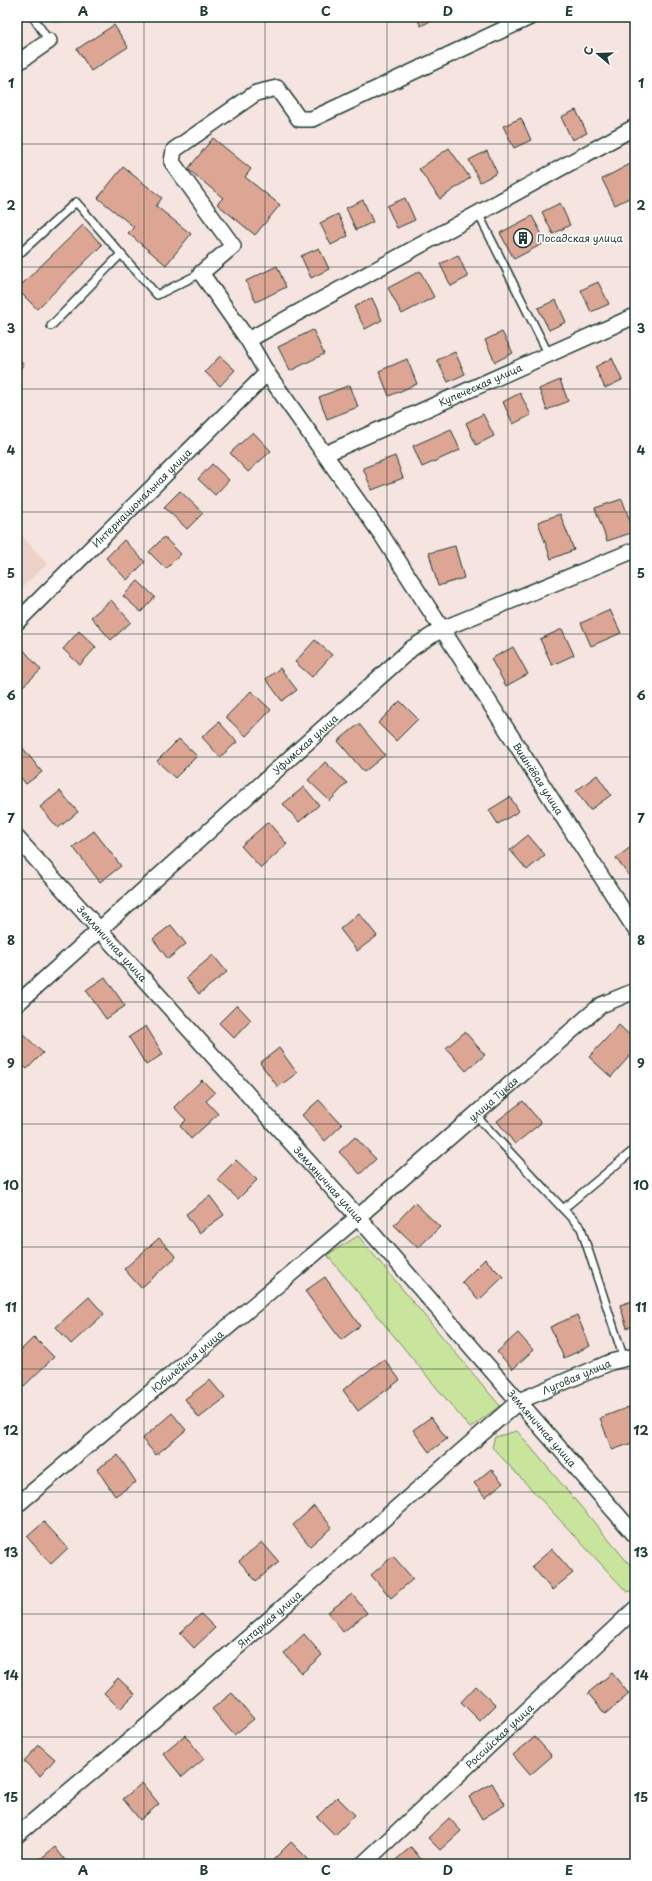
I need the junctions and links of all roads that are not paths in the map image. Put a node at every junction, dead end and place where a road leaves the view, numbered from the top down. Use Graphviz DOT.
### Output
graph roads {
  1 [pos="33,17"];
  2 [pos="525,20"];
  3 [pos="49,41"];
  4 [pos="17,63"];
  5 [pos="635,127"];
  6 [pos="478,213"];
  7 [pos="121,254"];
  8 [pos="17,256"];
  9 [pos="201,273"];
  10 [pos="635,316"];
  11 [pos="51,326"];
  12 [pos="248,340"];
  13 [pos="549,355"];
  14 [pos="267,374"];
  15 [pos="325,454"];
  16 [pos="635,550"];
  17 [pos="17,622"];
  18 [pos="442,629"];
  19 [pos="17,838"];
  20 [pos="635,929"];
  21 [pos="100,930"];
  22 [pos="635,991"];
  23 [pos="17,1004"];
  24 [pos="476,1116"];
  25 [pos="635,1149"];
  26 [pos="563,1209"];
  27 [pos="358,1217"];
  28 [pos="629,1358"];
  29 [pos="519,1401"];
  30 [pos="17,1505"];
  31 [pos="635,1535"];
  32 [pos="635,1609"];
  33 [pos="17,1835"];
  34 [pos="363,1864"];
  1 -- 3 [label="lane"];
  2 -- 9 [label="street"];
  3 -- 4 [label="street"];
  5 -- 6 [label="street"];
  6 -- 12 [label="street"];
  6 -- 13 [label="lane"];
  7 -- 8 [label="lane"];
  7 -- 9 [label="lane"];
  7 -- 11 [label="lane"];
  9 -- 12 [label="street, Вишнёвая улица"];
  10 -- 13 [label="street, Купеческая улица"];
  12 -- 14 [label="street, Вишнёвая улица"];
  13 -- 15 [label="street, Купеческая улица"];
  14 -- 15 [label="street, Вишнёвая улица"];
  14 -- 17 [label="street, Интернациональная улица"];
  15 -- 18 [label="street, Вишнёвая улица"];
  16 -- 18 [label="street, Уфимская улица"];
  18 -- 20 [label="street, Вишнёвая улица"];
  18 -- 21 [label="street, Уфимская улица"];
  19 -- 21 [label="street, Земляничная улица"];
  21 -- 23 [label="street, Уфимская улица"];
  21 -- 27 [label="street, Земляничная улица"];
  22 -- 24 [label="street, улица Тукая"];
  24 -- 26 [label="lane"];
  24 -- 27 [label="street, улица Тукая"];
  25 -- 26 [label="lane"];
  26 -- 28 [label="lane"];
  27 -- 29 [label="street, Земляничная улица"];
  27 -- 30 [label="street, Юбилейная улица"];
  28 -- 29 [label="street, Луговая улица"];
  29 -- 31 [label="street, Земляничная улица"];
  29 -- 33 [label="street, Янтарная улица"];
  32 -- 34 [label="street, Российская улица"];
}
